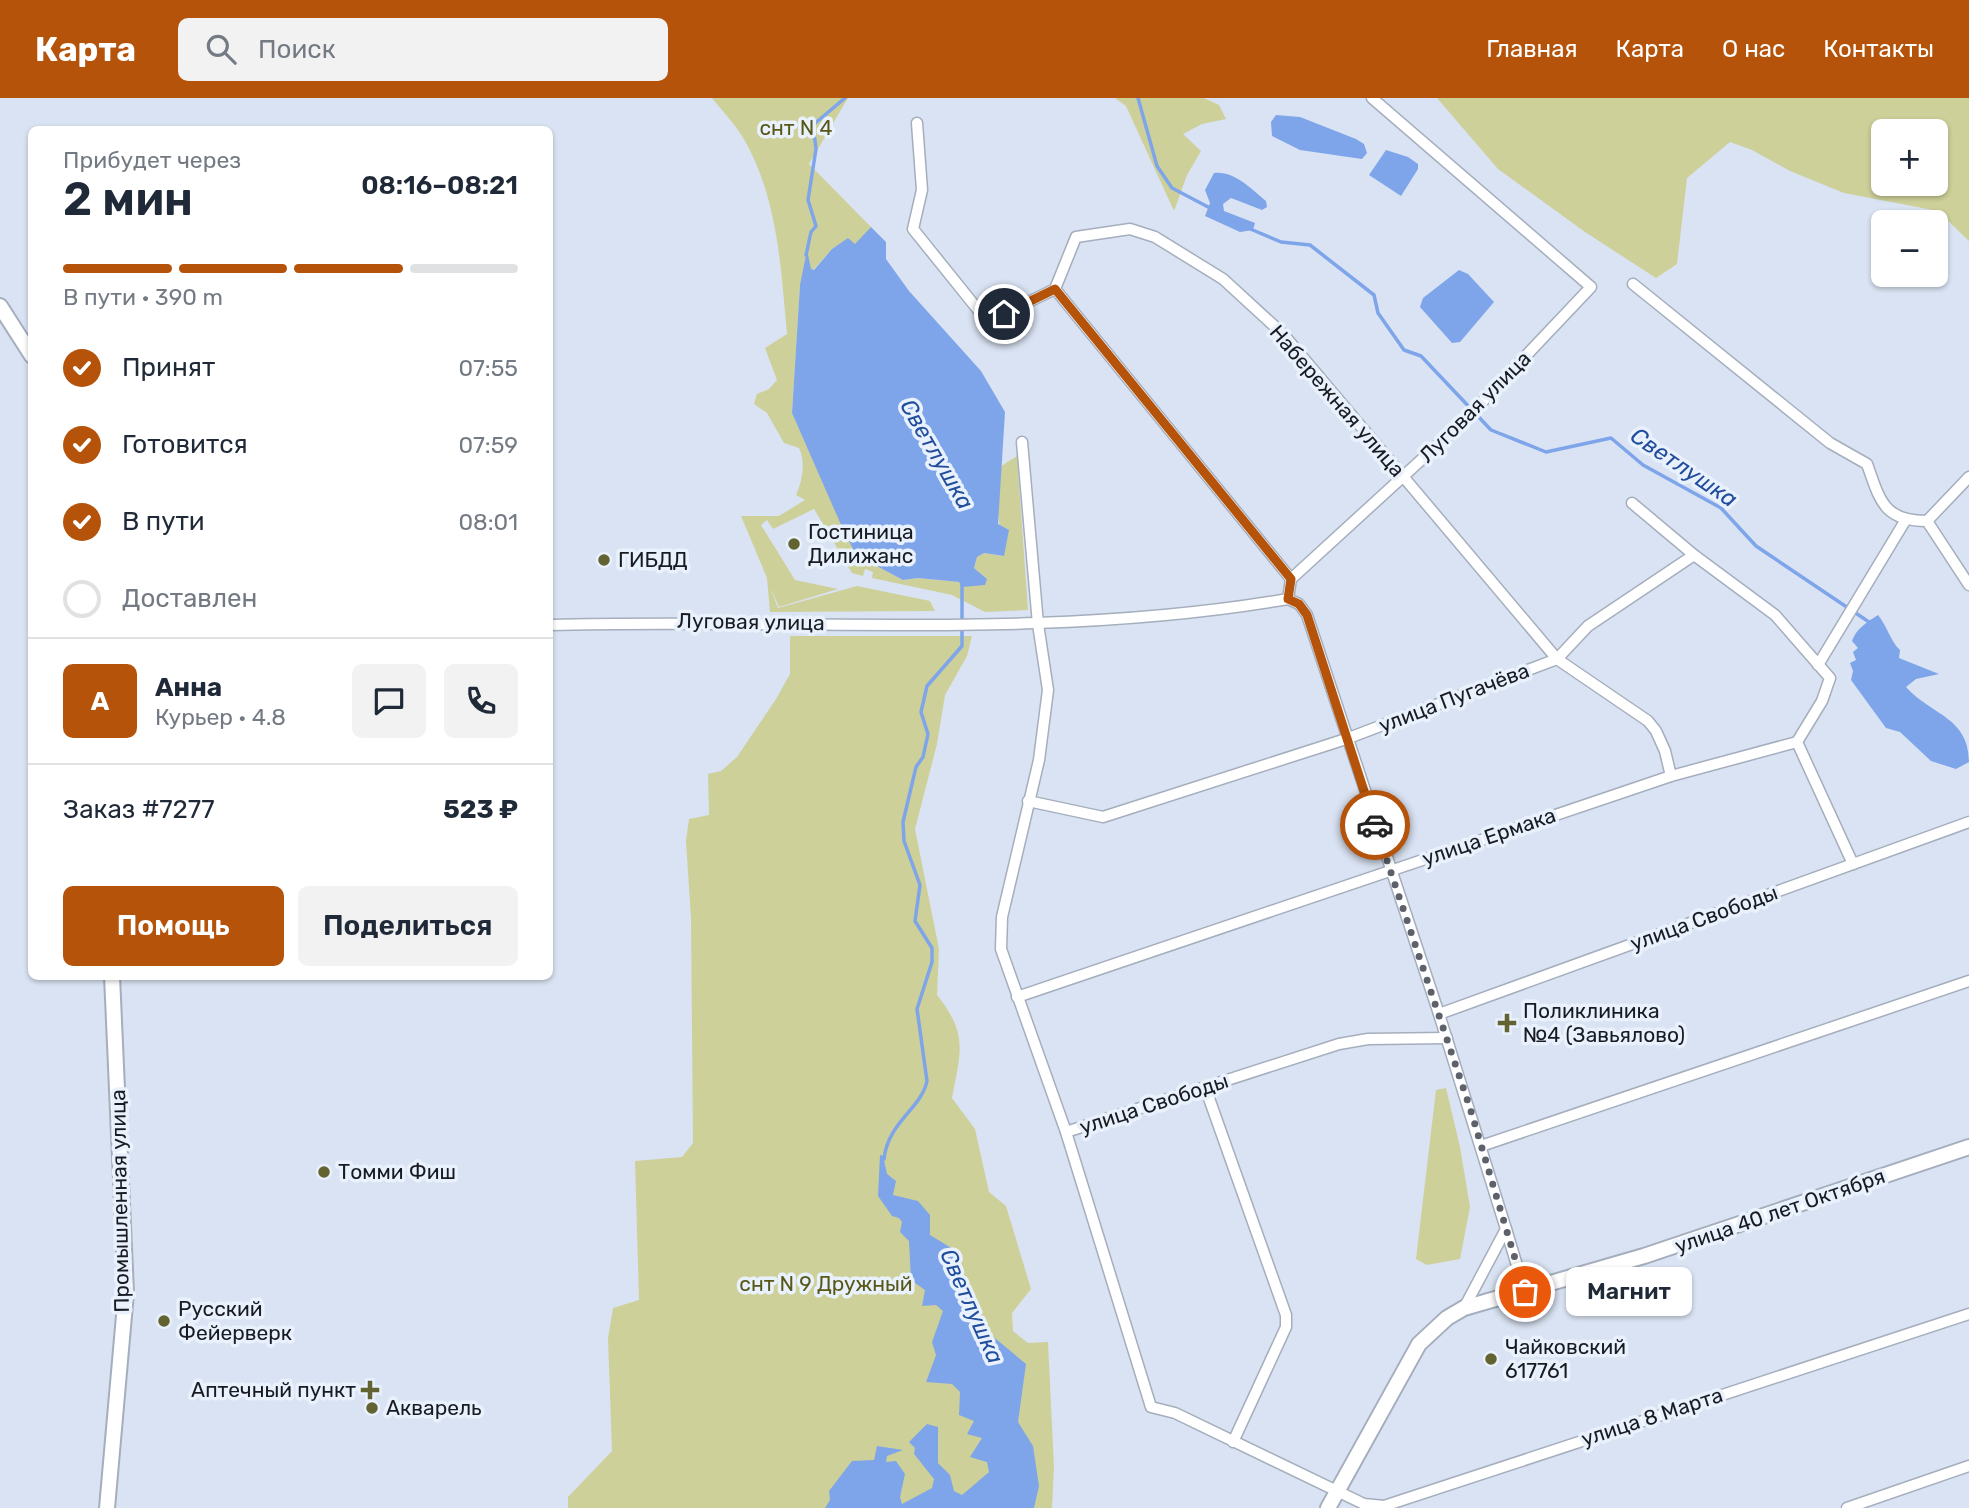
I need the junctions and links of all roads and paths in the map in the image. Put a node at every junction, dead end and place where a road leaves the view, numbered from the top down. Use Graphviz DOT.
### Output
graph roads {
  1 [pos="1372,98"];
  2 [pos="917,123"];
  3 [pos="1633,284"];
  4 [pos="1055,289"];
  5 [pos="0,306"];
  6 [pos="28,350"];
  7 [pos="1021,442"];
  8 [pos="1969,477"];
  9 [pos="1404,478"];
  10 [pos="1632,503"];
  11 [pos="1905,521"];
  12 [pos="1927,521"];
  13 [pos="1694,555"];
  14 [pos="1291,579"];
  15 [pos="1969,585"];
  16 [pos="1288,599"];
  17 [pos="553,625"];
  18 [pos="1038,625"];
  19 [pos="1557,659"];
  20 [pos="1818,664"];
  21 [pos="1346,739"];
  22 [pos="1797,742"];
  23 [pos="1671,776"];
  24 [pos="1028,801"];
  25 [pos="1969,822"];
  26 [pos="1853,864"];
  27 [pos="1390,870"];
  28 [pos="112,980"];
  29 [pos="1969,981"];
  30 [pos="1017,997"];
  31 [pos="1439,1014"];
  32 [pos="1447,1038"];
  33 [pos="1205,1087"];
  34 [pos="1066,1132"];
  35 [pos="1481,1146"];
  36 [pos="1969,1147"];
  37 [pos="1506,1229"];
  38 [pos="1525,1292"];
  39 [pos="1464,1308"];
  40 [pos="1969,1314"];
  41 [pos="1233,1442"];
  42 [pos="1969,1466"];
  43 [pos="1338,1490"];
  44 [pos="107,1508"];
  45 [pos="1328,1508"];
  46 [pos="1847,1508"];
  1 -- 9 [label="street, Луговая улица"];
  2 -- 4 [label="street"];
  3 -- 11 [label="street"];
  4 -- 9 [label="street, Набережная улица"];
  4 -- 14 [label="street"];
  5 -- 6 [label="main road"];
  7 -- 18 [label="street, улица 8 Марта"];
  8 -- 12 [label="street"];
  9 -- 14 [label="street, Луговая улица"];
  9 -- 19 [label="street, Набережная улица"];
  10 -- 13 [label="street"];
  11 -- 12 [label="street"];
  11 -- 20 [label="street"];
  12 -- 15 [label="street"];
  13 -- 19 [label="street, улица Пугачёва"];
  13 -- 20 [label="street"];
  14 -- 16 [label="street"];
  16 -- 18 [label="street"];
  16 -- 21 [label="street"];
  17 -- 18 [label="street, Луговая улица"];
  18 -- 24 [label="street, улица 8 Марта"];
  19 -- 21 [label="street, улица Пугачёва"];
  19 -- 23 [label="street, Набережная улица"];
  20 -- 22 [label="street"];
  21 -- 24 [label="street, улица Пугачёва"];
  21 -- 27 [label="street"];
  22 -- 23 [label="street, улица Ермака"];
  22 -- 26 [label="street"];
  23 -- 27 [label="street, улица Ермака"];
  24 -- 30 [label="street, улица 8 Марта"];
  25 -- 26 [label="street, улица Свободы"];
  26 -- 31 [label="street, улица Свободы"];
  27 -- 30 [label="street, улица Ермака"];
  27 -- 31 [label="street"];
  28 -- 44 [label="main road, Промышленная улица"];
  29 -- 35 [label="street"];
  30 -- 34 [label="street, улица 8 Марта"];
  31 -- 32 [label="street"];
  32 -- 33 [label="street, улица Свободы"];
  32 -- 35 [label="street"];
  33 -- 34 [label="street, улица Свободы"];
  33 -- 41 [label="street"];
  34 -- 41 [label="street, улица 8 Марта"];
  35 -- 37 [label="street"];
  36 -- 38 [label="main road, улица 40 лет Октября"];
  37 -- 38 [label="street"];
  37 -- 39 [label="street"];
  38 -- 39 [label="main road, улица 40 лет Октября"];
  39 -- 43 [label="main road, улица 40 лет Октября"];
  40 -- 43 [label="street, улица 8 Марта"];
  41 -- 43 [label="street, улица 8 Марта"];
  42 -- 46 [label="street"];
  43 -- 45 [label="main road, улица 40 лет Октября"];
}
